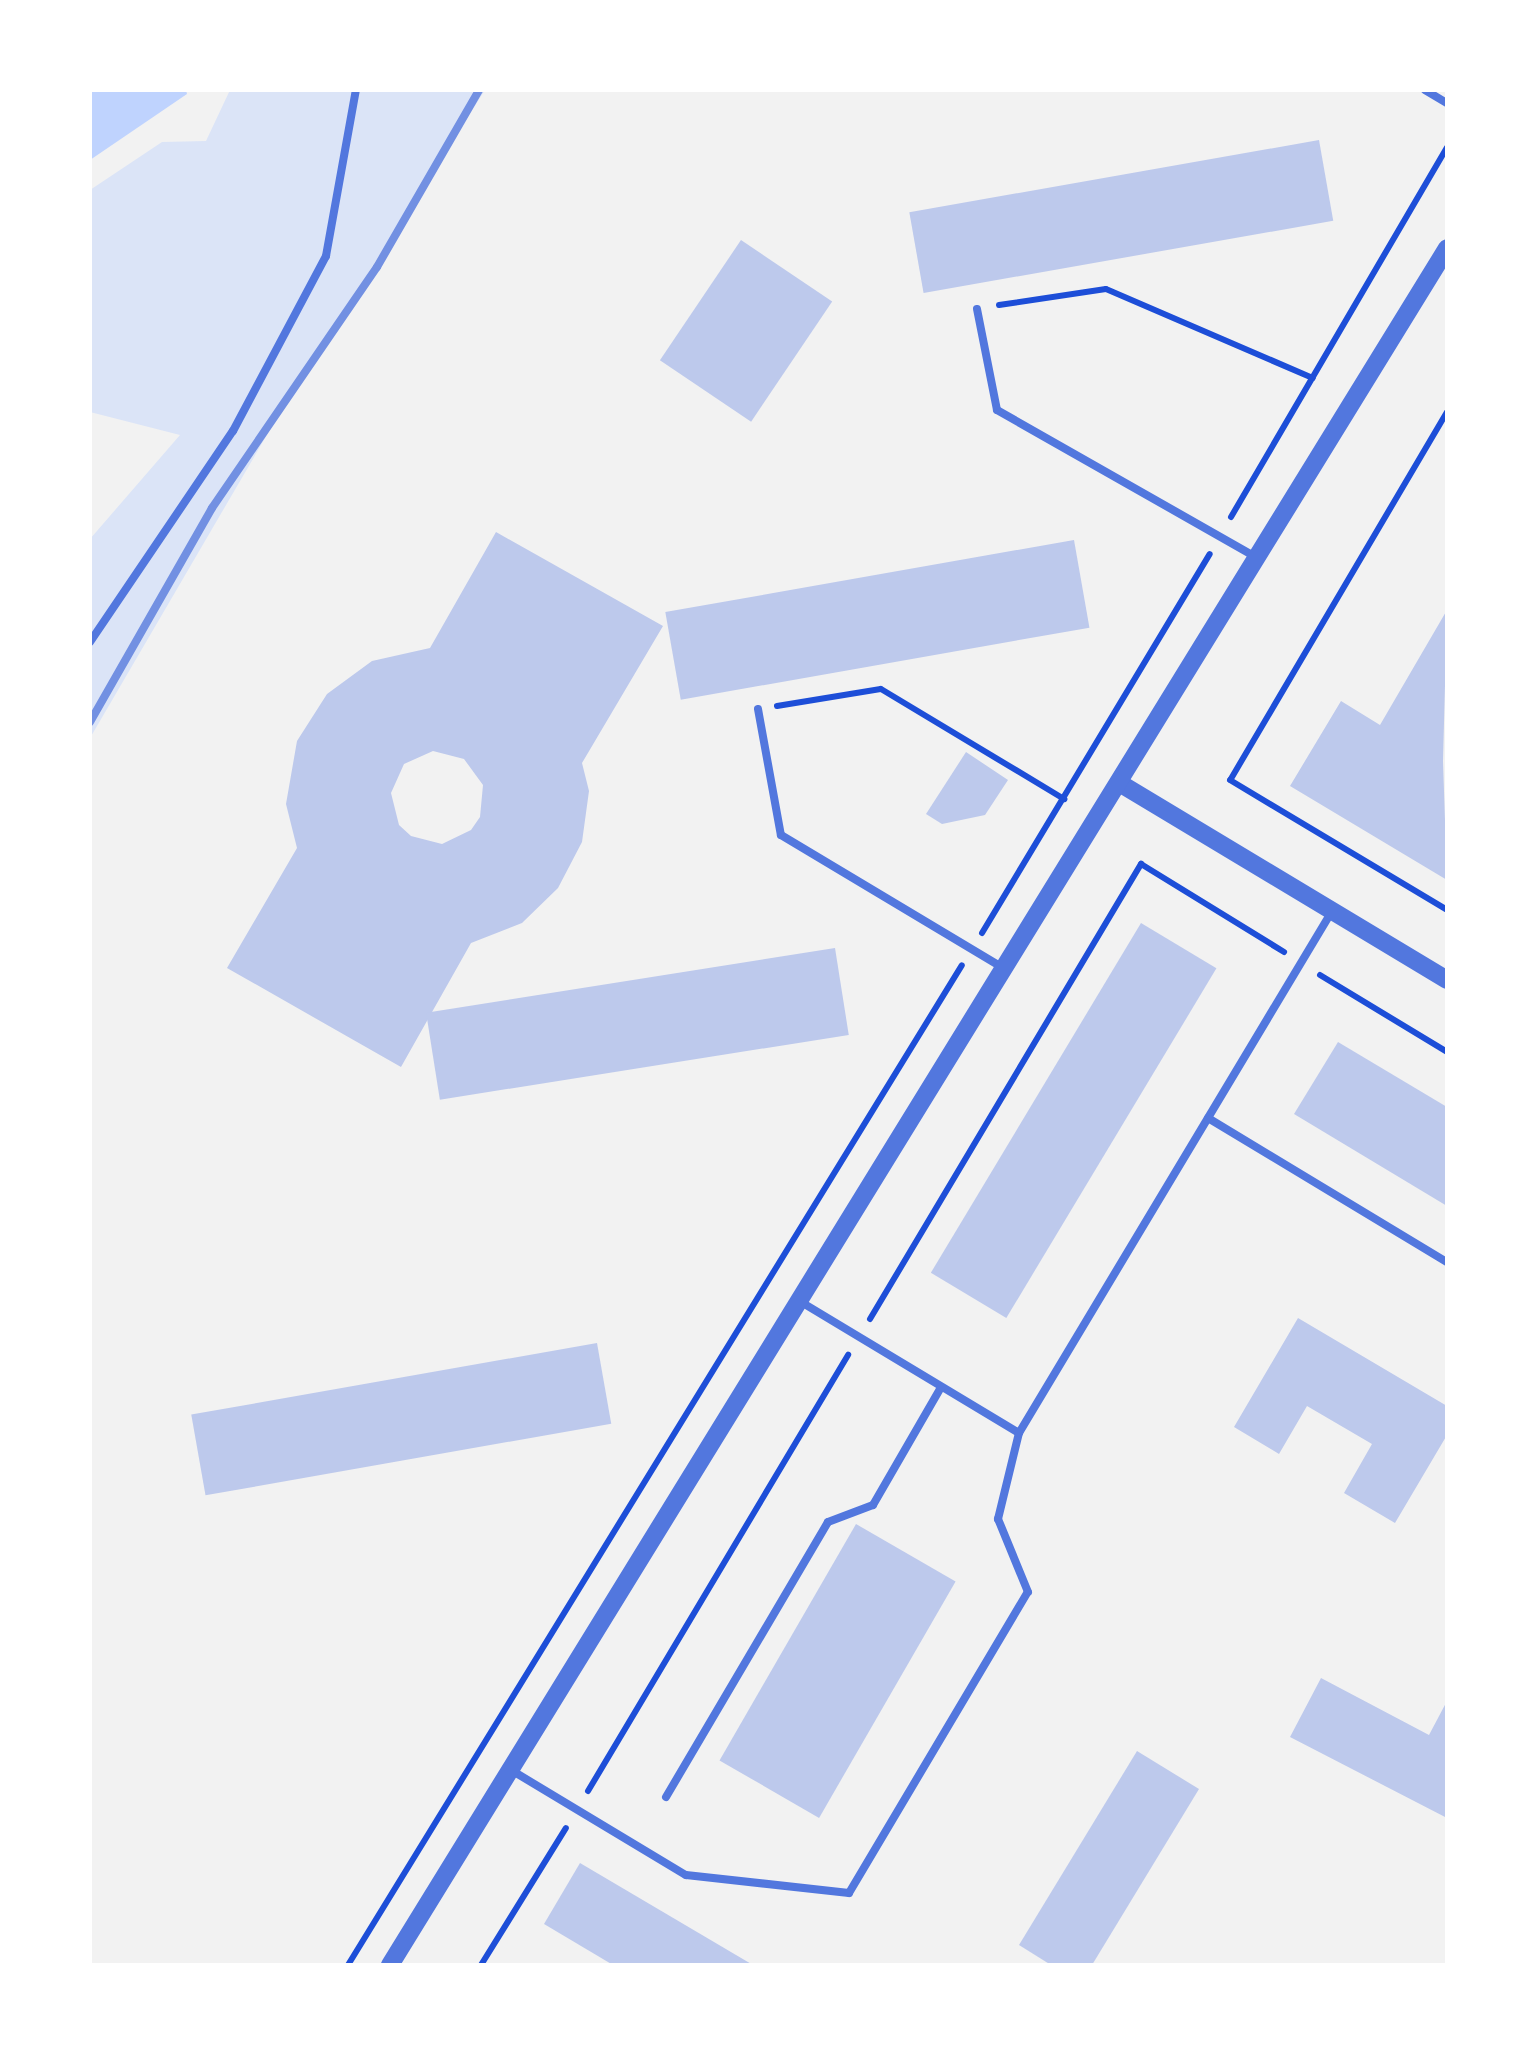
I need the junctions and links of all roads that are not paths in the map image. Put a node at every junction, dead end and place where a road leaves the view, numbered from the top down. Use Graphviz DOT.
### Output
graph roads {
  1 [pos="356,90"];
  2 [pos="1426,90"];
  3 [pos="1447,102"];
  4 [pos="1447,248"];
  5 [pos="977,309"];
  6 [pos="1258,558"];
  7 [pos="90,642"];
  8 [pos="758,709"];
  9 [pos="1122,784"];
  10 [pos="1332,911"];
  11 [pos="1007,970"];
  12 [pos="1447,980"];
  13 [pos="1208,1118"];
  14 [pos="1447,1262"];
  15 [pos="800,1302"];
  16 [pos="941,1387"];
  17 [pos="1019,1434"];
  18 [pos="511,1770"];
  19 [pos="666,1797"];
  20 [pos="396,1963"];
  1 -- 7 [label="lane"];
  2 -- 3 [label="lane"];
  4 -- 6 [label="street"];
  5 -- 6 [label="lane"];
  6 -- 9 [label="street"];
  8 -- 11 [label="lane"];
  9 -- 10 [label="street"];
  9 -- 11 [label="street"];
  10 -- 12 [label="street"];
  10 -- 13 [label="lane"];
  11 -- 15 [label="street"];
  13 -- 14 [label="lane"];
  13 -- 17 [label="lane"];
  15 -- 16 [label="lane"];
  15 -- 18 [label="street"];
  16 -- 17 [label="lane"];
  16 -- 19 [label="lane"];
  17 -- 18 [label="lane"];
  18 -- 20 [label="street"];
}
